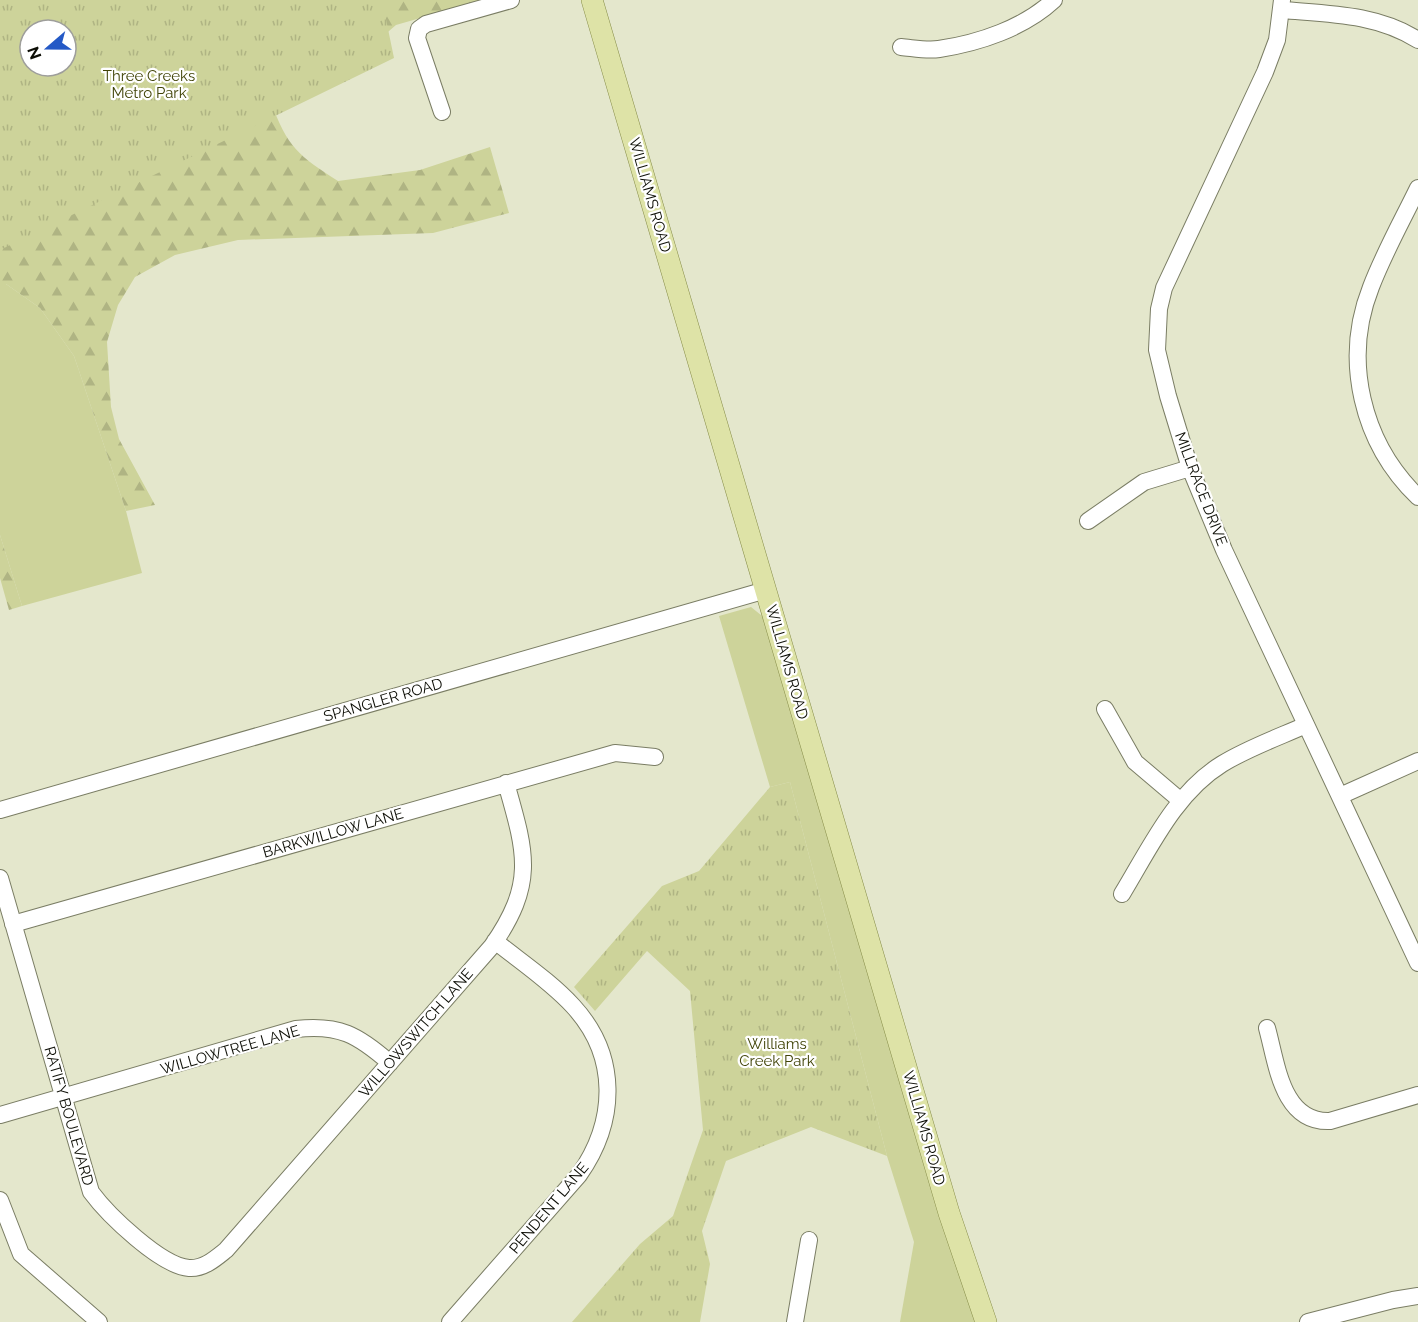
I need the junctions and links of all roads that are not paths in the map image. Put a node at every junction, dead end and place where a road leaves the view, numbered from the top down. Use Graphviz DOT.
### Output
graph roads {
  1 [pos="511,0"];
  2 [pos="592,0"];
  3 [pos="1054,0"];
  4 [pos="1282,5"];
  5 [pos="1418,40"];
  6 [pos="901,47"];
  7 [pos="442,112"];
  8 [pos="1418,188"];
  9 [pos="1190,468"];
  10 [pos="1418,496"];
  11 [pos="1088,521"];
  12 [pos="766,590"];
  13 [pos="1105,709"];
  14 [pos="1306,724"];
  15 [pos="655,757"];
  16 [pos="1418,761"];
  17 [pos="506,783"];
  18 [pos="1340,796"];
  19 [pos="1181,801"];
  20 [pos="0,810"];
  21 [pos="0,878"];
  22 [pos="1122,894"];
  23 [pos="13,924"];
  24 [pos="495,941"];
  25 [pos="1418,963"];
  26 [pos="1267,1028"];
  27 [pos="390,1063"];
  28 [pos="1418,1095"];
  29 [pos="63,1097"];
  30 [pos="0,1115"];
  31 [pos="0,1200"];
  32 [pos="809,1240"];
  33 [pos="226,1250"];
  34 [pos="1418,1296"];
  35 [pos="99,1322"];
  36 [pos="450,1322"];
  37 [pos="795,1322"];
  38 [pos="986,1322"];
  39 [pos="1308,1322"];
  1 -- 7 [label="street"];
  2 -- 12 [label="main road, WILLIAMS ROAD"];
  3 -- 6 [label="street"];
  4 -- 5 [label="street"];
  4 -- 9 [label="street, MILLRACE DRIVE"];
  8 -- 10 [label="street"];
  9 -- 11 [label="street"];
  9 -- 14 [label="street, MILLRACE DRIVE"];
  12 -- 20 [label="street, SPANGLER ROAD"];
  12 -- 38 [label="main road, WILLIAMS ROAD"];
  13 -- 19 [label="street"];
  14 -- 18 [label="street, MILLRACE DRIVE"];
  14 -- 19 [label="street"];
  15 -- 17 [label="street, BARKWILLOW LANE"];
  16 -- 18 [label="street"];
  17 -- 23 [label="street, BARKWILLOW LANE"];
  17 -- 24 [label="street, WILLOWSWITCH LANE"];
  18 -- 25 [label="street, MILLRACE DRIVE"];
  19 -- 22 [label="street"];
  21 -- 23 [label="street, RATIFY BOULEVARD"];
  23 -- 29 [label="street, RATIFY BOULEVARD"];
  24 -- 27 [label="street, WILLOWSWITCH LANE"];
  24 -- 36 [label="street, PENDENT LANE"];
  26 -- 28 [label="street"];
  27 -- 29 [label="street, WILLOWTREE LANE"];
  27 -- 33 [label="street, WILLOWSWITCH LANE"];
  29 -- 30 [label="street, WILLOWTREE LANE"];
  29 -- 33 [label="street, RATIFY BOULEVARD"];
  31 -- 35 [label="street"];
  32 -- 37 [label="street"];
  34 -- 39 [label="street"];
}
